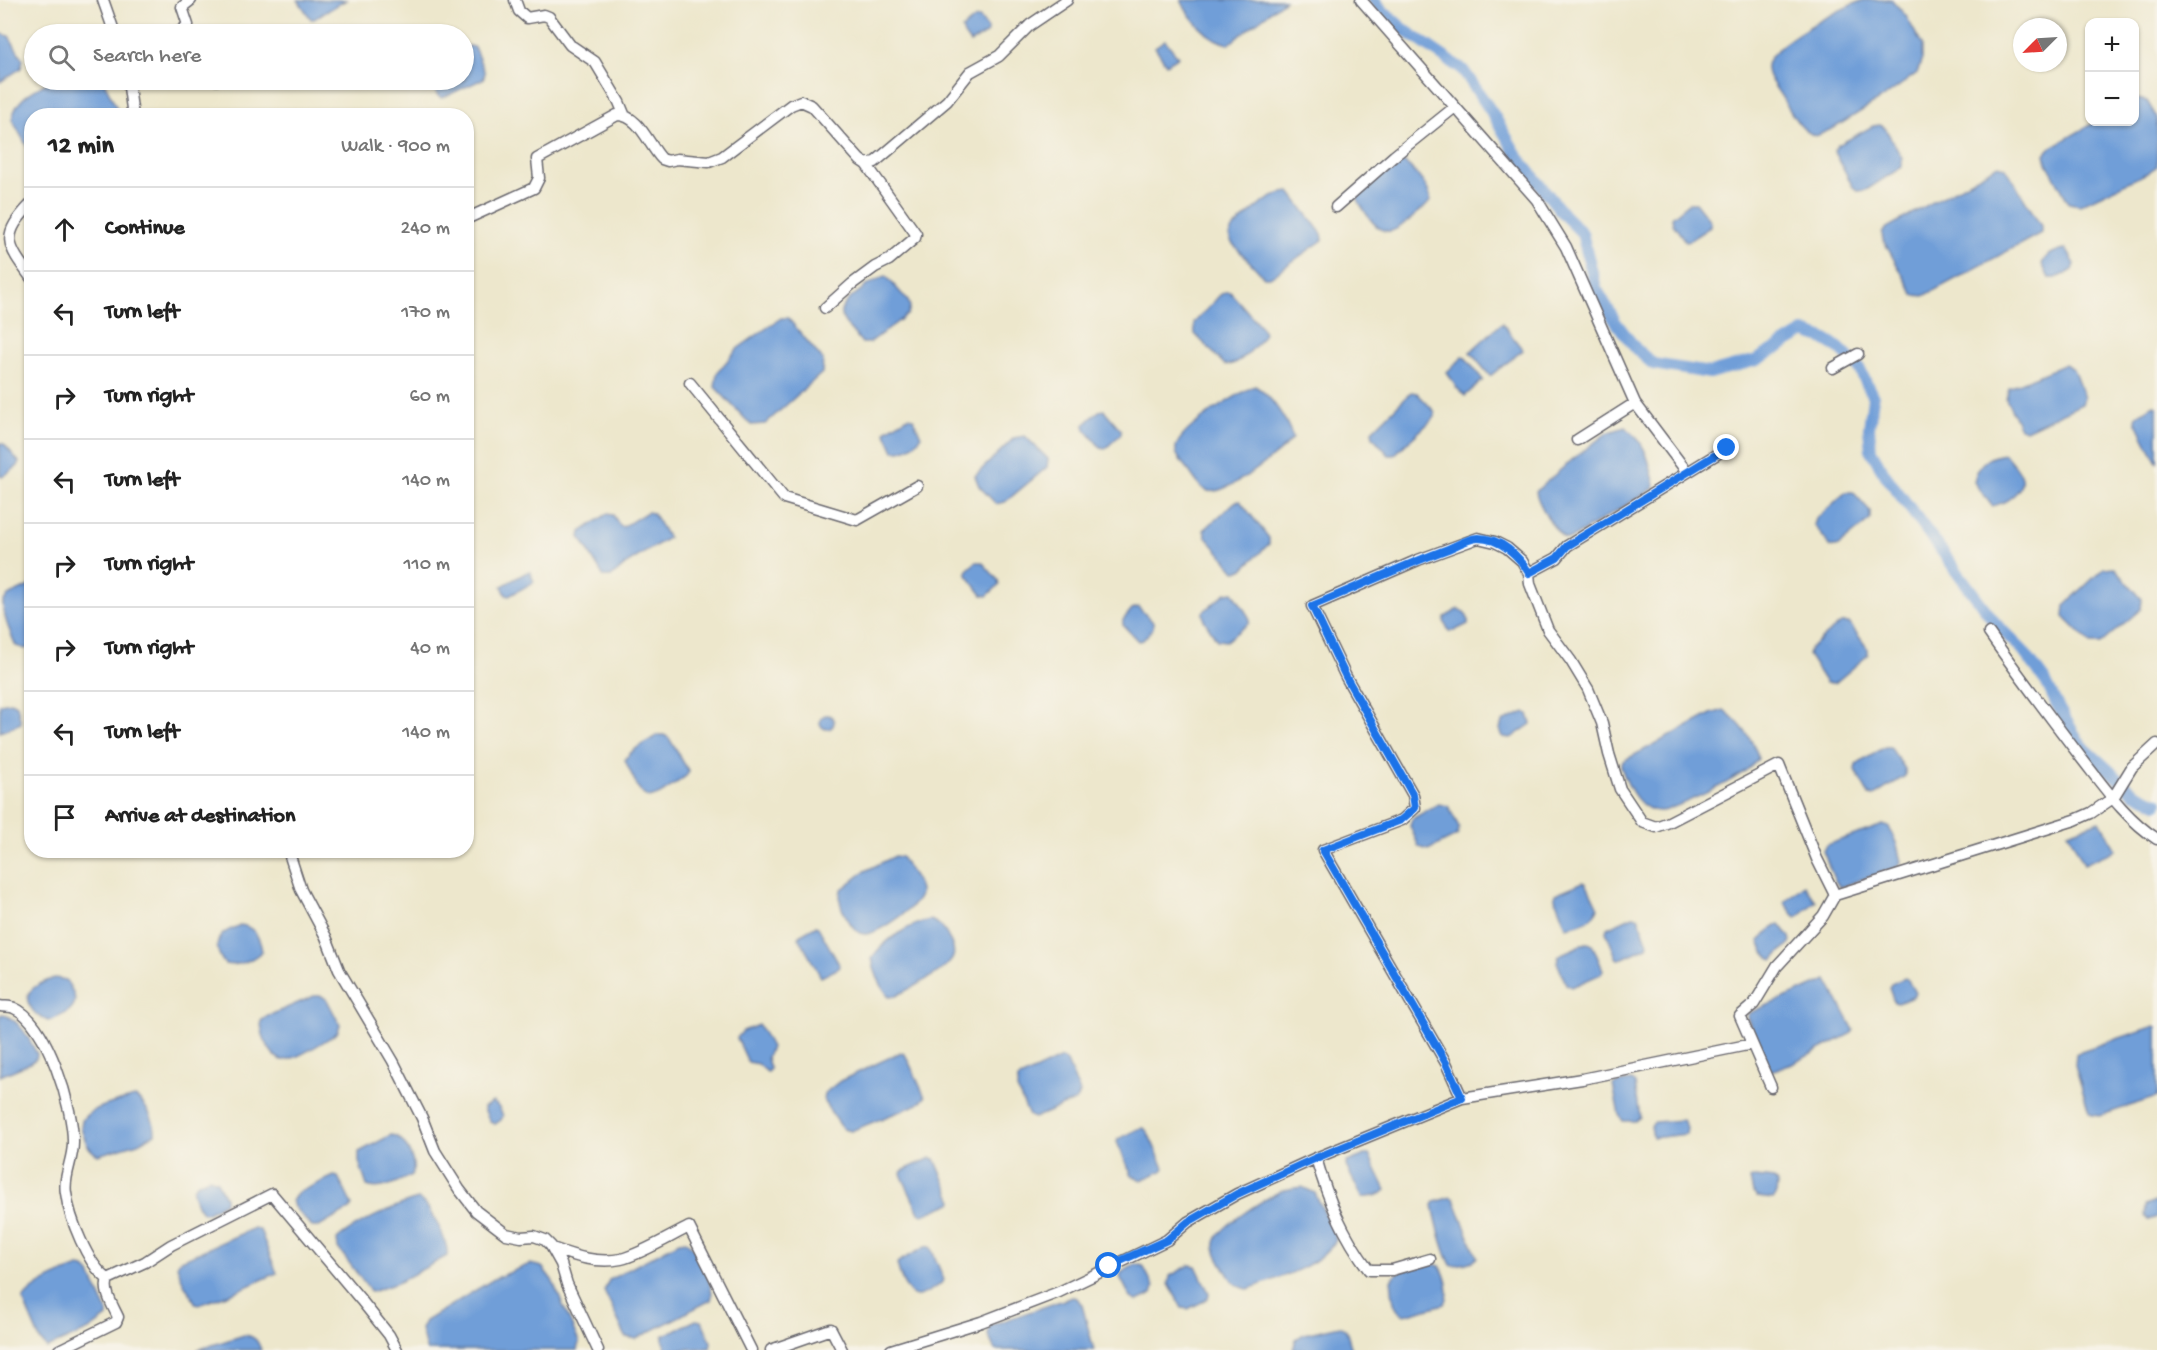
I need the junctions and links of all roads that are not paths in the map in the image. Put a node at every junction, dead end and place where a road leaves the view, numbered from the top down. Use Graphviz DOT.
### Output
graph roads {
  1 [pos="103,0"];
  2 [pos="192,0"];
  3 [pos="515,0"];
  4 [pos="1067,0"];
  5 [pos="1361,0"];
  6 [pos="111,24"];
  7 [pos="188,24"];
  8 [pos="129,90"];
  9 [pos="1455,107"];
  10 [pos="132,108"];
  11 [pos="624,114"];
  12 [pos="866,164"];
  13 [pos="1336,207"];
  14 [pos="24,210"];
  15 [pos="474,215"];
  16 [pos="24,268"];
  17 [pos="825,308"];
  18 [pos="1858,354"];
  19 [pos="1833,368"];
  20 [pos="690,383"];
  21 [pos="1635,403"];
  22 [pos="1577,440"];
  23 [pos="1727,448"];
  24 [pos="1688,472"];
  25 [pos="917,486"];
  26 [pos="1529,573"];
  27 [pos="1989,633"];
  28 [pos="2157,744"];
  29 [pos="2116,795"];
  30 [pos="2157,839"];
  31 [pos="291,858"];
  32 [pos="1836,894"];
  33 [pos="0,1006"];
  34 [pos="1752,1044"];
  35 [pos="1771,1087"];
  36 [pos="1462,1098"];
  37 [pos="1316,1158"];
  38 [pos="552,1248"];
  39 [pos="1430,1259"];
  40 [pos="108,1279"];
  41 [pos="59,1350"];
  42 [pos="397,1350"];
  43 [pos="598,1350"];
  44 [pos="751,1350"];
  45 [pos="771,1350"];
  46 [pos="842,1350"];
  47 [pos="891,1350"];
  1 -- 6 [label="street"];
  2 -- 7 [label="street"];
  3 -- 11 [label="street"];
  4 -- 12 [label="street"];
  5 -- 9 [label="street"];
  8 -- 10 [label="street"];
  9 -- 13 [label="street"];
  9 -- 21 [label="street"];
  11 -- 12 [label="street"];
  11 -- 15 [label="street"];
  12 -- 17 [label="street"];
  14 -- 16 [label="street"];
  18 -- 19 [label="street"];
  20 -- 25 [label="street"];
  21 -- 22 [label="street"];
  21 -- 24 [label="street"];
  23 -- 24 [label="street"];
  24 -- 26 [label="street"];
  26 -- 32 [label="street"];
  26 -- 36 [label="street"];
  27 -- 29 [label="street"];
  28 -- 29 [label="street"];
  29 -- 30 [label="street"];
  29 -- 32 [label="street"];
  31 -- 38 [label="street"];
  32 -- 34 [label="street"];
  33 -- 40 [label="street"];
  34 -- 35 [label="street"];
  34 -- 36 [label="street"];
  36 -- 37 [label="street"];
  37 -- 39 [label="street"];
  37 -- 47 [label="street"];
  38 -- 43 [label="street"];
  38 -- 44 [label="street"];
  40 -- 41 [label="street"];
  40 -- 42 [label="street"];
  45 -- 46 [label="street"];
}
